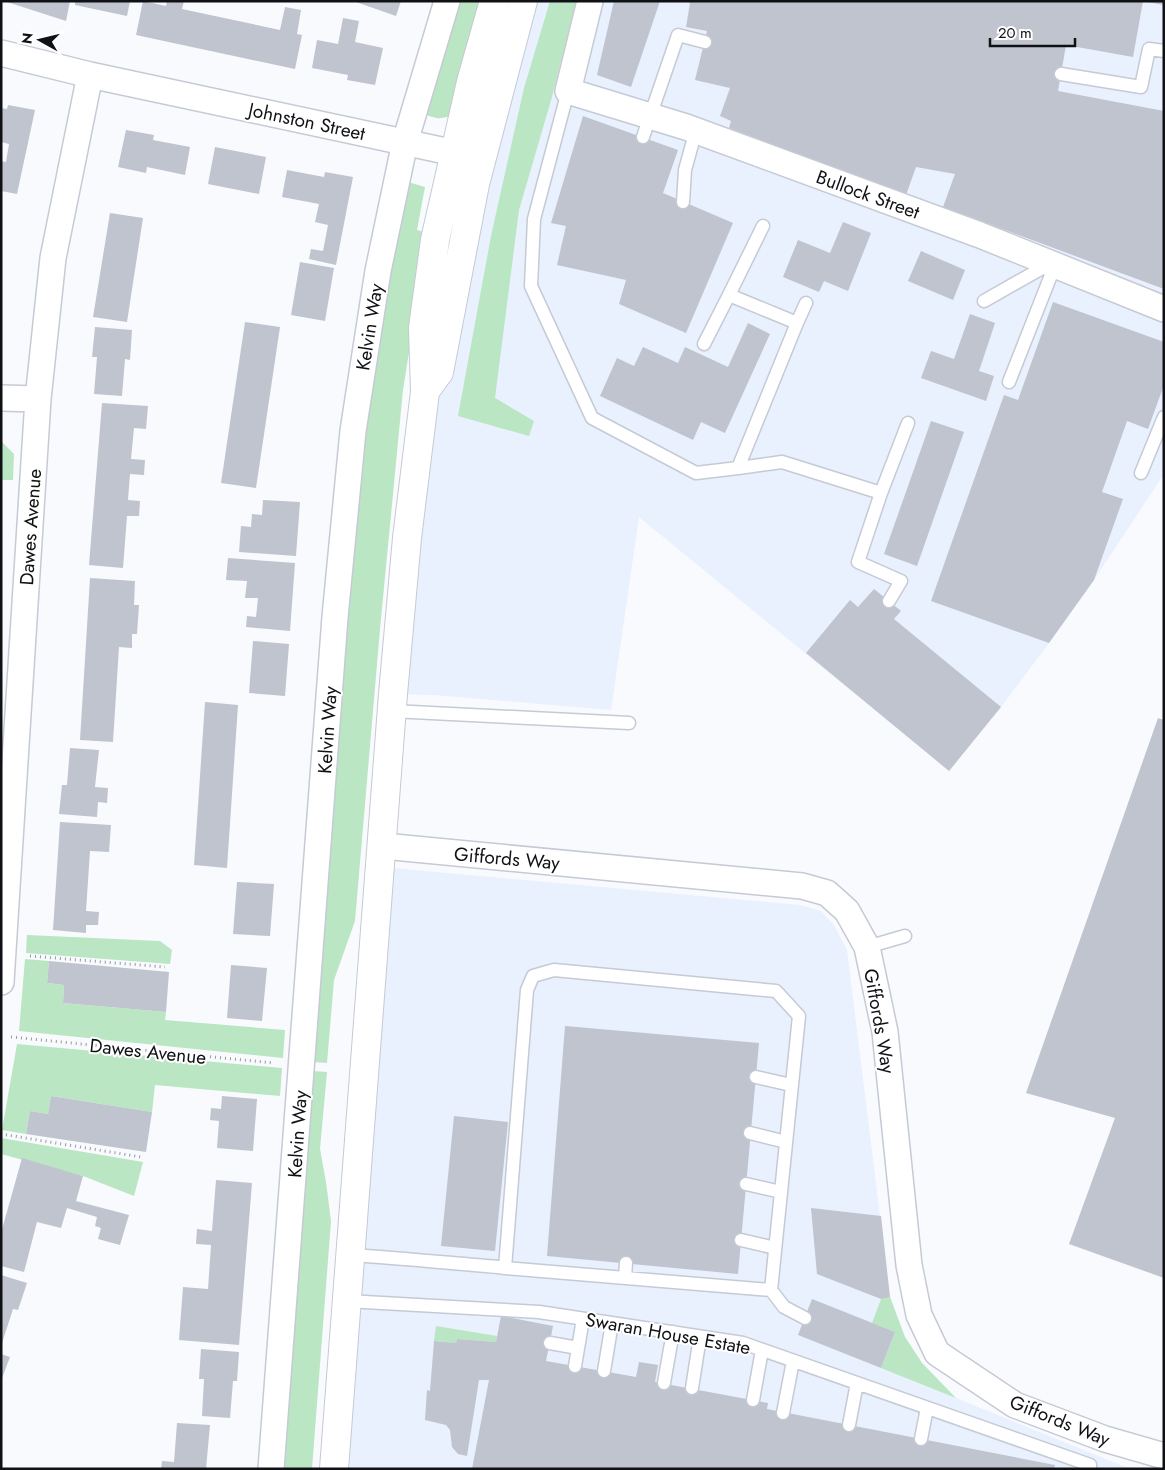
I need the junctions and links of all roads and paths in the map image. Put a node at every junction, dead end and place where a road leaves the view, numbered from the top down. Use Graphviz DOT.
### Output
graph roads {
  1 [pos="447,1"];
  2 [pos="494,1"];
  3 [pos="590,1"];
  4 [pos="521,9"];
  5 [pos="705,42"];
  6 [pos="1164,51"];
  7 [pos="1,53"];
  8 [pos="1061,74"];
  9 [pos="90,75"];
  10 [pos="568,91"];
  11 [pos="647,127"];
  12 [pos="696,130"];
  13 [pos="404,142"];
  14 [pos="455,153"];
  15 [pos="683,202"];
  16 [pos="763,226"];
  17 [pos="1044,257"];
  18 [pos="729,294"];
  19 [pos="984,301"];
  20 [pos="806,303"];
  21 [pos="1164,309"];
  22 [pos="797,323"];
  23 [pos="704,344"];
  24 [pos="1009,382"];
  25 [pos="424,392"];
  26 [pos="1,398"];
  27 [pos="38,399"];
  28 [pos="1164,418"];
  29 [pos="908,422"];
  30 [pos="738,468"];
  31 [pos="1141,473"];
  32 [pos="881,493"];
  33 [pos="889,601"];
  34 [pos="392,711"];
  35 [pos="629,723"];
  36 [pos="9,737"];
  37 [pos="383,846"];
  38 [pos="905,936"];
  39 [pos="867,947"];
  40 [pos="26,956"];
  41 [pos="165,967"];
  42 [pos="1,982"];
  43 [pos="11,1037"];
  44 [pos="276,1063"];
  45 [pos="756,1077"];
  46 [pos="791,1085"];
  47 [pos="750,1133"];
  48 [pos="1,1134"];
  49 [pos="786,1142"];
  50 [pos="141,1157"];
  51 [pos="746,1184"];
  52 [pos="781,1192"];
  53 [pos="741,1240"];
  54 [pos="775,1248"];
  55 [pos="351,1255"];
  56 [pos="626,1263"];
  57 [pos="505,1268"];
  58 [pos="625,1278"];
  59 [pos="771,1290"];
  60 [pos="347,1300"];
  61 [pos="805,1318"];
  62 [pos="582,1319"];
  63 [pos="612,1323"];
  64 [pos="673,1332"];
  65 [pos="700,1336"];
  66 [pos="550,1343"];
  67 [pos="578,1348"];
  68 [pos="762,1350"];
  69 [pos="793,1361"];
  70 [pos="575,1366"];
  71 [pos="604,1371"];
  72 [pos="664,1383"];
  73 [pos="858,1383"];
  74 [pos="692,1388"];
  75 [pos="753,1400"];
  76 [pos="927,1408"];
  77 [pos="783,1413"];
  78 [pos="849,1425"];
  79 [pos="921,1439"];
  80 [pos="1164,1456"];
  81 [pos="1090,1467"];
  82 [pos="271,1469"];
  83 [pos="334,1469"];
  1 -- 13 [label="street, Kelvin Way"];
  2 -- 14 [label="main road"];
  3 -- 10 [label="street"];
  4 -- 14 [label="street"];
  4 -- 25 [label="main road"];
  5 -- 11 [label="lane"];
  6 -- 8 [label="lane"];
  7 -- 9 [label="street, Johnston Street"];
  9 -- 13 [label="street, Johnston Street"];
  9 -- 27 [label="street, Dawes Avenue"];
  10 -- 11 [label="street, Bullock Street"];
  10 -- 30 [label="lane"];
  11 -- 12 [label="street, Bullock Street"];
  12 -- 15 [label="lane"];
  12 -- 17 [label="street, Bullock Street"];
  13 -- 14 [label="street, Johnston Street"];
  13 -- 82 [label="street, Kelvin Way"];
  14 -- 25 [label="main road"];
  16 -- 18 [label="lane"];
  17 -- 19 [label="lane"];
  17 -- 21 [label="street, Bullock Street"];
  17 -- 24 [label="lane"];
  18 -- 22 [label="lane"];
  18 -- 23 [label="lane"];
  20 -- 22 [label="lane"];
  22 -- 30 [label="lane"];
  25 -- 34 [label="main road"];
  26 -- 27 [label="street"];
  27 -- 36 [label="street, Dawes Avenue"];
  28 -- 31 [label="lane"];
  29 -- 32 [label="lane"];
  30 -- 32 [label="lane"];
  32 -- 33 [label="lane"];
  34 -- 35 [label="lane"];
  34 -- 37 [label="main road"];
  36 -- 42 [label="street, Dawes Avenue"];
  37 -- 39 [label="street, Giffords Way"];
  37 -- 55 [label="main road"];
  38 -- 39 [label="lane"];
  39 -- 80 [label="street, Giffords Way"];
  40 -- 41 [label="path"];
  43 -- 44 [label="path, Dawes Avenue"];
  45 -- 46 [label="lane"];
  46 -- 49 [label="lane"];
  46 -- 57 [label="lane"];
  47 -- 49 [label="lane"];
  48 -- 50 [label="path"];
  49 -- 52 [label="lane"];
  51 -- 52 [label="lane"];
  52 -- 54 [label="lane"];
  53 -- 54 [label="lane"];
  54 -- 59 [label="lane"];
  55 -- 57 [label="lane"];
  55 -- 60 [label="main road"];
  56 -- 58 [label="lane"];
  57 -- 58 [label="lane"];
  58 -- 59 [label="lane"];
  59 -- 61 [label="lane"];
  60 -- 62 [label="lane, Swaran House Estate"];
  60 -- 83 [label="main road"];
  62 -- 63 [label="lane, Swaran House Estate"];
  62 -- 67 [label="lane"];
  63 -- 64 [label="lane, Swaran House Estate"];
  63 -- 71 [label="lane"];
  64 -- 65 [label="lane, Swaran House Estate"];
  64 -- 72 [label="lane"];
  65 -- 68 [label="lane, Swaran House Estate"];
  65 -- 74 [label="lane"];
  66 -- 67 [label="lane"];
  67 -- 70 [label="lane"];
  68 -- 69 [label="lane, Swaran House Estate"];
  68 -- 75 [label="lane"];
  69 -- 73 [label="lane, Swaran House Estate"];
  69 -- 77 [label="lane"];
  73 -- 76 [label="lane, Swaran House Estate"];
  73 -- 78 [label="lane"];
  76 -- 79 [label="lane"];
  76 -- 81 [label="lane, Swaran House Estate"];
}
